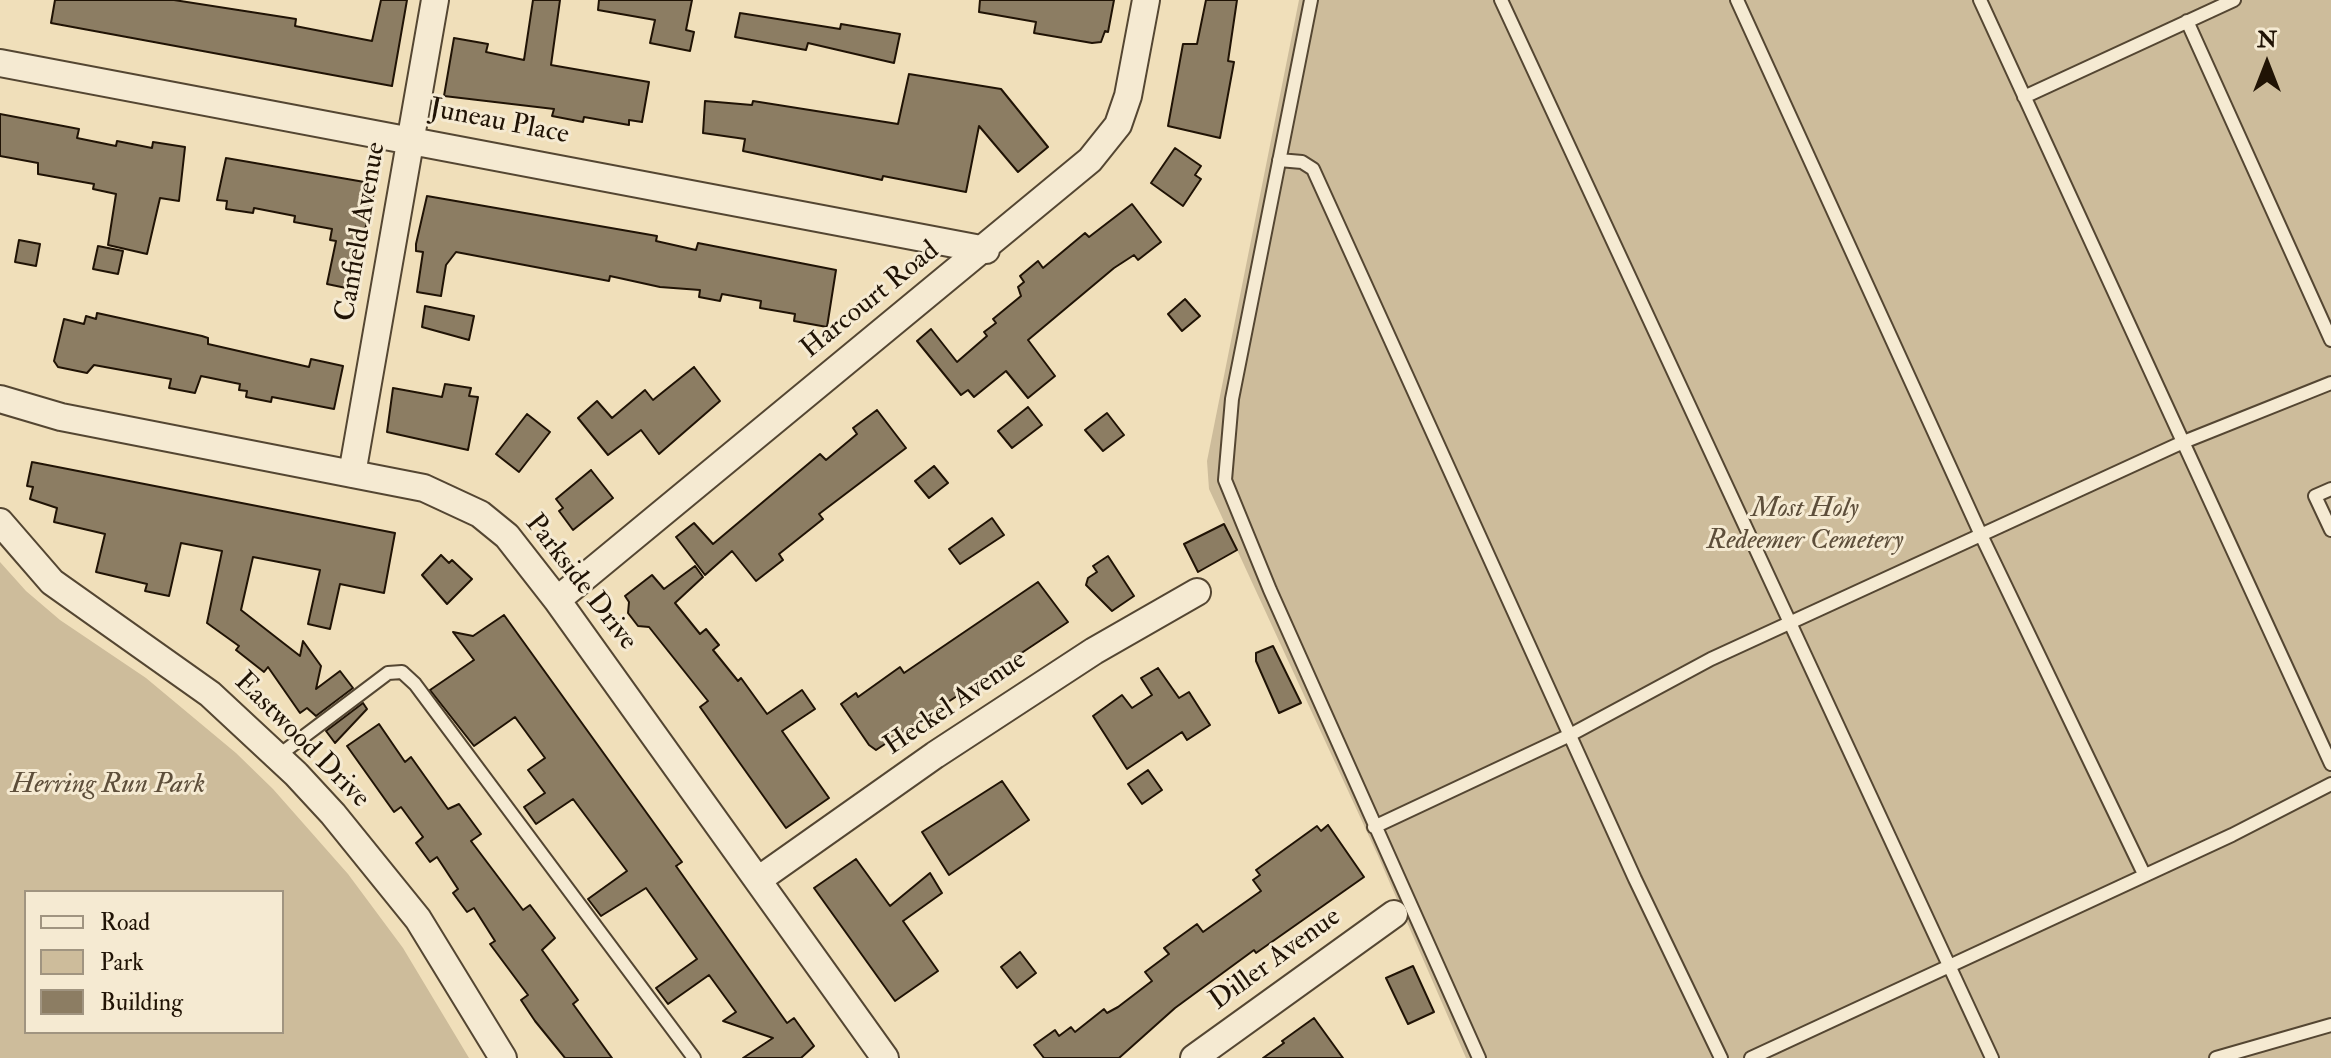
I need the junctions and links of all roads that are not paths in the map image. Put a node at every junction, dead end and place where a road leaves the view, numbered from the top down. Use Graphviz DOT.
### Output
graph roads {
  1 [pos="435,0"];
  2 [pos="1146,0"];
  3 [pos="1311,0"];
  4 [pos="1501,0"];
  5 [pos="1737,0"];
  6 [pos="1980,0"];
  7 [pos="2234,0"];
  8 [pos="2187,21"];
  9 [pos="0,63"];
  10 [pos="2024,97"];
  11 [pos="411,139"];
  12 [pos="1279,160"];
  13 [pos="986,250"];
  14 [pos="2331,340"];
  15 [pos="2331,383"];
  16 [pos="0,399"];
  17 [pos="2181,443"];
  18 [pos="352,474"];
  19 [pos="2331,489"];
  20 [pos="0,522"];
  21 [pos="2331,530"];
  22 [pos="1981,535"];
  23 [pos="1197,592"];
  24 [pos="557,600"];
  25 [pos="1788,624"];
  26 [pos="1570,735"];
  27 [pos="278,756"];
  28 [pos="2331,764"];
  29 [pos="2331,784"];
  30 [pos="1374,827"];
  31 [pos="2144,874"];
  32 [pos="758,880"];
  33 [pos="1394,914"];
  34 [pos="1951,966"];
  35 [pos="2331,1025"];
  36 [pos="503,1058"];
  37 [pos="694,1058"];
  38 [pos="885,1058"];
  39 [pos="1194,1058"];
  40 [pos="1479,1058"];
  41 [pos="1721,1058"];
  42 [pos="1751,1058"];
  43 [pos="1992,1058"];
  44 [pos="2216,1058"];
  1 -- 11 [label="street, Canfield Avenue"];
  2 -- 13 [label="street, Harcourt Road"];
  3 -- 12 [label="lane"];
  4 -- 25 [label="lane"];
  5 -- 22 [label="lane"];
  6 -- 10 [label="lane"];
  7 -- 8 [label="lane"];
  8 -- 10 [label="lane"];
  8 -- 14 [label="lane"];
  9 -- 11 [label="street, Juneau Place"];
  10 -- 17 [label="lane"];
  11 -- 13 [label="street, Juneau Place"];
  11 -- 18 [label="street, Canfield Avenue"];
  12 -- 26 [label="lane"];
  12 -- 30 [label="lane"];
  13 -- 24 [label="street, Harcourt Road"];
  15 -- 17 [label="lane"];
  16 -- 18 [label="street, Parkside Drive"];
  17 -- 22 [label="lane"];
  17 -- 28 [label="lane"];
  18 -- 24 [label="street, Parkside Drive"];
  19 -- 21 [label="lane"];
  20 -- 27 [label="street, Eastwood Drive"];
  22 -- 25 [label="lane"];
  22 -- 31 [label="lane"];
  23 -- 32 [label="street, Heckel Avenue"];
  24 -- 32 [label="street, Parkside Drive"];
  25 -- 26 [label="lane"];
  25 -- 34 [label="lane"];
  26 -- 30 [label="lane"];
  26 -- 41 [label="lane"];
  27 -- 36 [label="street, Eastwood Drive"];
  27 -- 37 [label="lane"];
  29 -- 31 [label="lane"];
  30 -- 40 [label="lane"];
  31 -- 34 [label="lane"];
  32 -- 38 [label="street, Parkside Drive"];
  33 -- 39 [label="street, Diller Avenue"];
  34 -- 42 [label="lane"];
  34 -- 43 [label="lane"];
  35 -- 44 [label="lane"];
}
